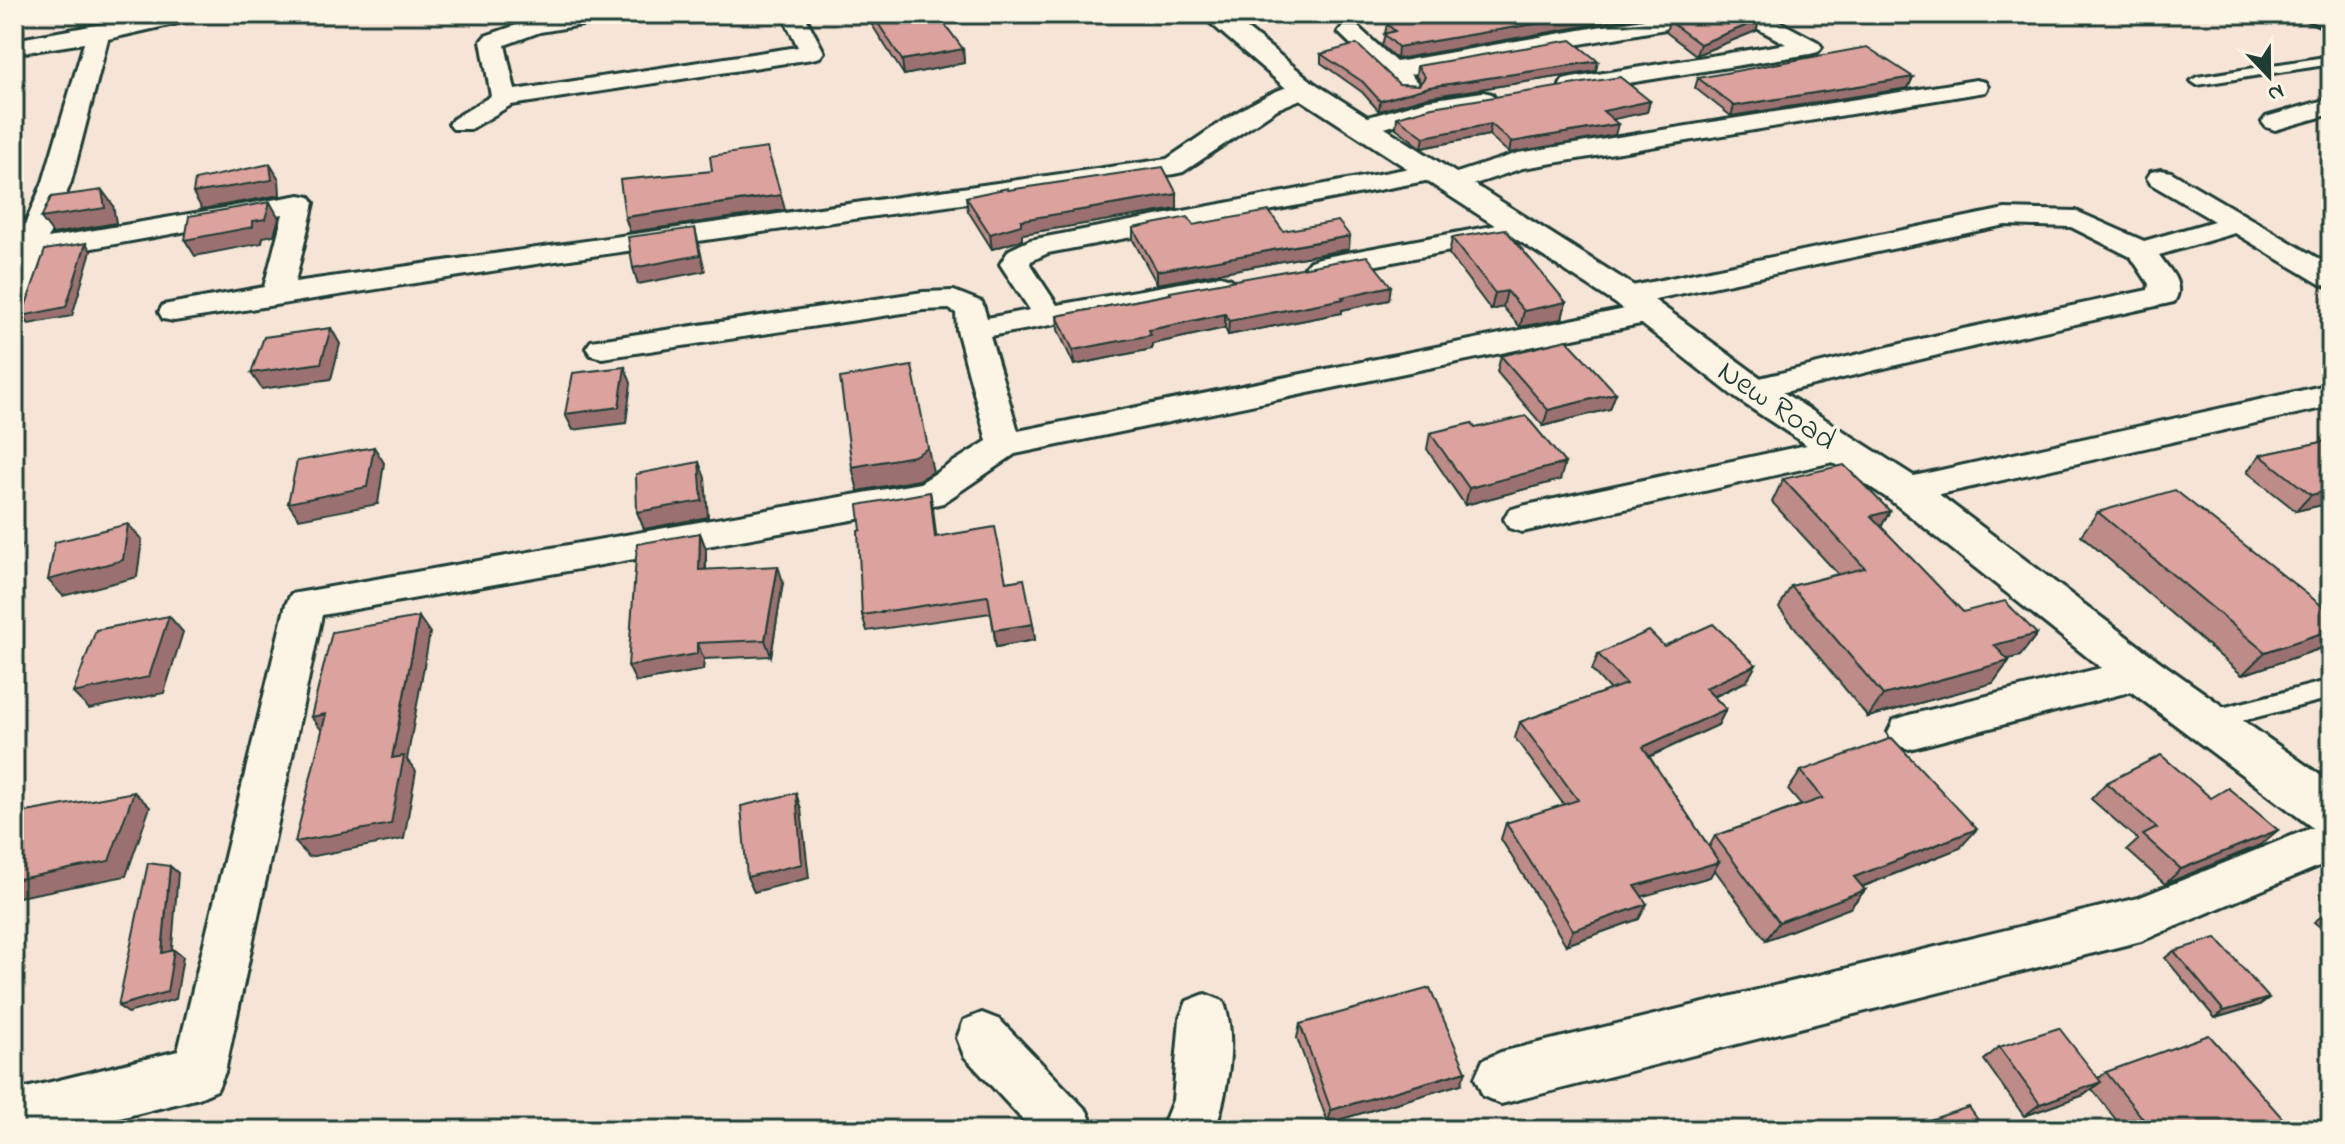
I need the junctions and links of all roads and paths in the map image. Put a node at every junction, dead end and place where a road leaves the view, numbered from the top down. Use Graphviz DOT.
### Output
graph roads {
  1 [pos="188,14"];
  2 [pos="610,14"];
  3 [pos="793,14"];
  4 [pos="1213,14"];
  5 [pos="1711,14"];
  6 [pos="1748,14"];
  7 [pos="2314,14"];
  8 [pos="2331,23"];
  9 [pos="1380,26"];
  10 [pos="98,34"];
  11 [pos="14,47"];
  12 [pos="2331,60"];
  13 [pos="1393,70"];
  14 [pos="2197,81"];
  15 [pos="1976,87"];
  16 [pos="1554,88"];
  17 [pos="1304,89"];
  18 [pos="1507,95"];
  19 [pos="504,99"];
  20 [pos="2331,106"];
  21 [pos="1428,108"];
  22 [pos="2275,122"];
  23 [pos="462,124"];
  24 [pos="1363,126"];
  25 [pos="1441,178"];
  26 [pos="2161,178"];
  27 [pos="2239,223"];
  28 [pos="1521,229"];
  29 [pos="29,250"];
  30 [pos="2141,251"];
  31 [pos="1293,271"];
  32 [pos="2331,278"];
  33 [pos="1247,280"];
  34 [pos="277,294"];
  35 [pos="14,300"];
  36 [pos="1639,305"];
  37 [pos="174,312"];
  38 [pos="1049,316"];
  39 [pos="973,330"];
  40 [pos="602,348"];
  41 [pos="1751,390"];
  42 [pos="2331,395"];
  43 [pos="1005,445"];
  44 [pos="1844,449"];
  45 [pos="1905,490"];
  46 [pos="1522,519"];
  47 [pos="2142,674"];
  48 [pos="2331,689"];
  49 [pos="2206,721"];
  50 [pos="1909,732"];
  51 [pos="2331,812"];
  52 [pos="2331,840"];
  53 [pos="1205,1018"];
  54 [pos="982,1038"];
  55 [pos="1501,1078"];
  56 [pos="14,1118"];
  57 [pos="1068,1130"];
  58 [pos="1188,1130"];
  1 -- 10 [label="street"];
  2 -- 19 [label="street"];
  3 -- 19 [label="street"];
  4 -- 17 [label="street, New Road"];
  5 -- 13 [label="street"];
  6 -- 16 [label="street"];
  7 -- 8 [label="street"];
  9 -- 13 [label="street"];
  10 -- 11 [label="street"];
  10 -- 29 [label="street"];
  12 -- 14 [label="lane"];
  13 -- 21 [label="street"];
  15 -- 25 [label="street"];
  17 -- 24 [label="street, New Road"];
  17 -- 34 [label="street"];
  18 -- 21 [label="street"];
  19 -- 23 [label="street"];
  20 -- 22 [label="street"];
  21 -- 24 [label="street"];
  24 -- 25 [label="street, New Road"];
  25 -- 28 [label="street, New Road"];
  25 -- 38 [label="street"];
  26 -- 27 [label="street"];
  27 -- 30 [label="street"];
  27 -- 32 [label="street"];
  28 -- 31 [label="street"];
  28 -- 36 [label="street, New Road"];
  29 -- 34 [label="street"];
  29 -- 35 [label="street"];
  30 -- 36 [label="street"];
  30 -- 41 [label="street"];
  33 -- 38 [label="street"];
  34 -- 37 [label="street"];
  36 -- 41 [label="street, New Road"];
  36 -- 43 [label="street"];
  38 -- 39 [label="street"];
  39 -- 40 [label="street"];
  39 -- 43 [label="street"];
  41 -- 44 [label="street, New Road"];
  42 -- 45 [label="street"];
  43 -- 56 [label="street"];
  44 -- 45 [label="street, New Road"];
  44 -- 46 [label="street"];
  45 -- 47 [label="street, New Road"];
  47 -- 49 [label="street, New Road"];
  47 -- 50 [label="street"];
  48 -- 49 [label="lane"];
  49 -- 51 [label="street, New Road"];
  52 -- 55 [label="street"];
  53 -- 58 [label="street"];
  54 -- 57 [label="street"];
}
